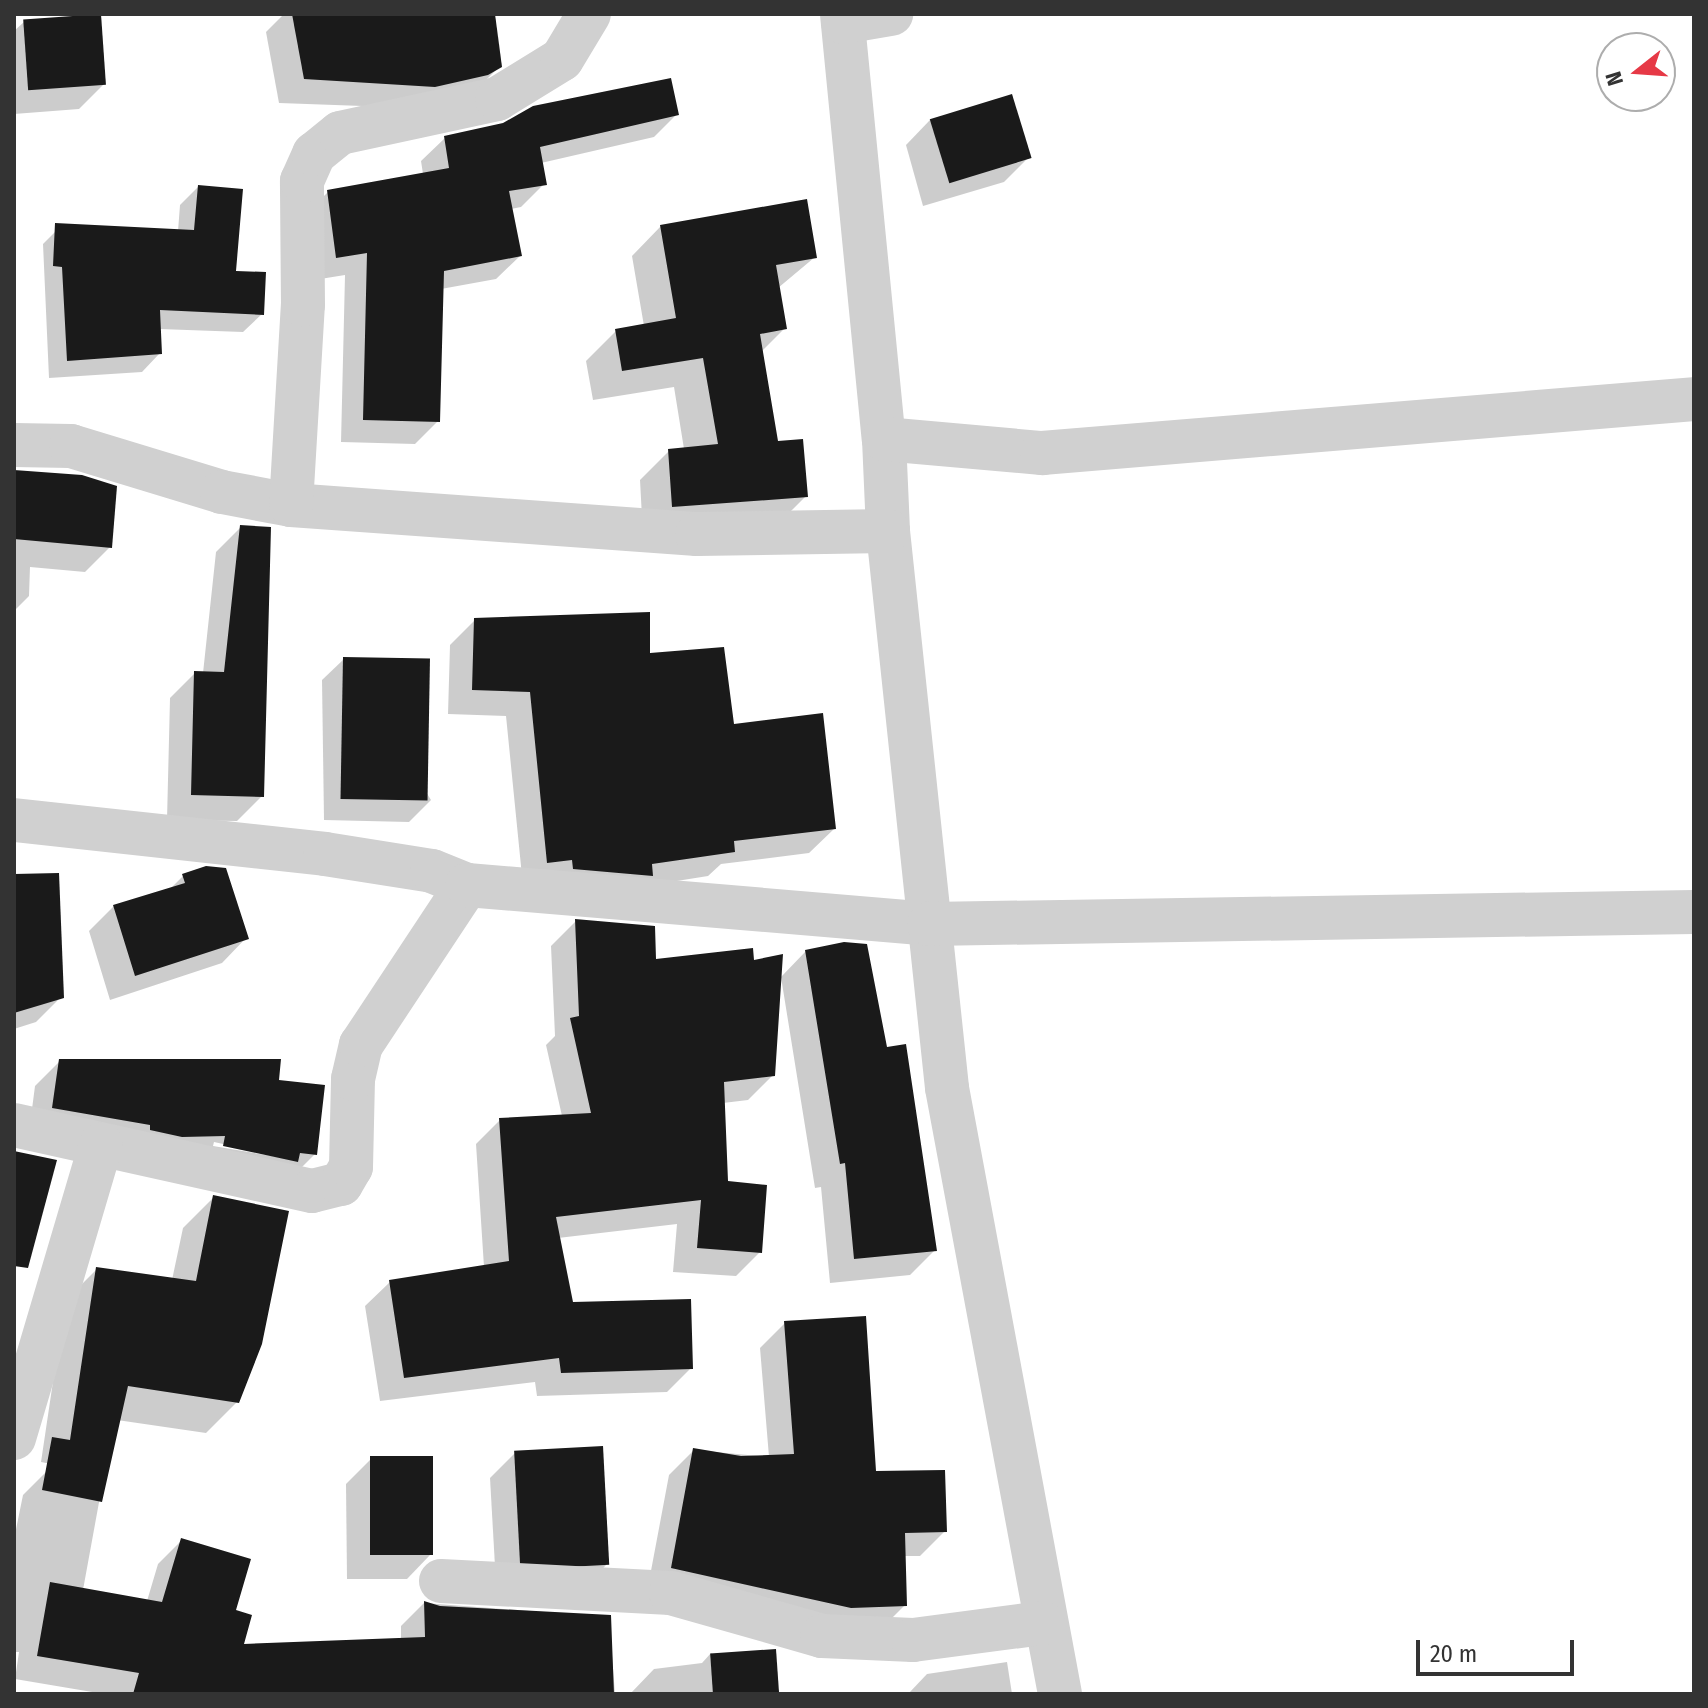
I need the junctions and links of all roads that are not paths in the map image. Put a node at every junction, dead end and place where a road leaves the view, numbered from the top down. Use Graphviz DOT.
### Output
graph roads {
  1 [pos="589,14"];
  2 [pos="891,14"];
  3 [pos="843,18"];
  4 [pos="1694,399"];
  5 [pos="884,439"];
  6 [pos="14,445"];
  7 [pos="291,505"];
  8 [pos="888,531"];
  9 [pos="14,820"];
  10 [pos="467,885"];
  11 [pos="1694,912"];
  12 [pos="929,924"];
  13 [pos="14,1125"];
  14 [pos="101,1145"];
  15 [pos="14,1438"];
  16 [pos="441,1581"];
  17 [pos="1043,1623"];
  18 [pos="1060,1694"];
  1 -- 7 [label="street"];
  2 -- 3 [label="street"];
  3 -- 5 [label="street"];
  4 -- 5 [label="street"];
  5 -- 8 [label="street"];
  6 -- 7 [label="street"];
  7 -- 8 [label="street"];
  8 -- 12 [label="street"];
  9 -- 10 [label="street"];
  10 -- 12 [label="street"];
  10 -- 14 [label="street"];
  11 -- 12 [label="street"];
  12 -- 17 [label="street"];
  13 -- 14 [label="street"];
  14 -- 15 [label="street"];
  16 -- 17 [label="street"];
  17 -- 18 [label="street"];
}
